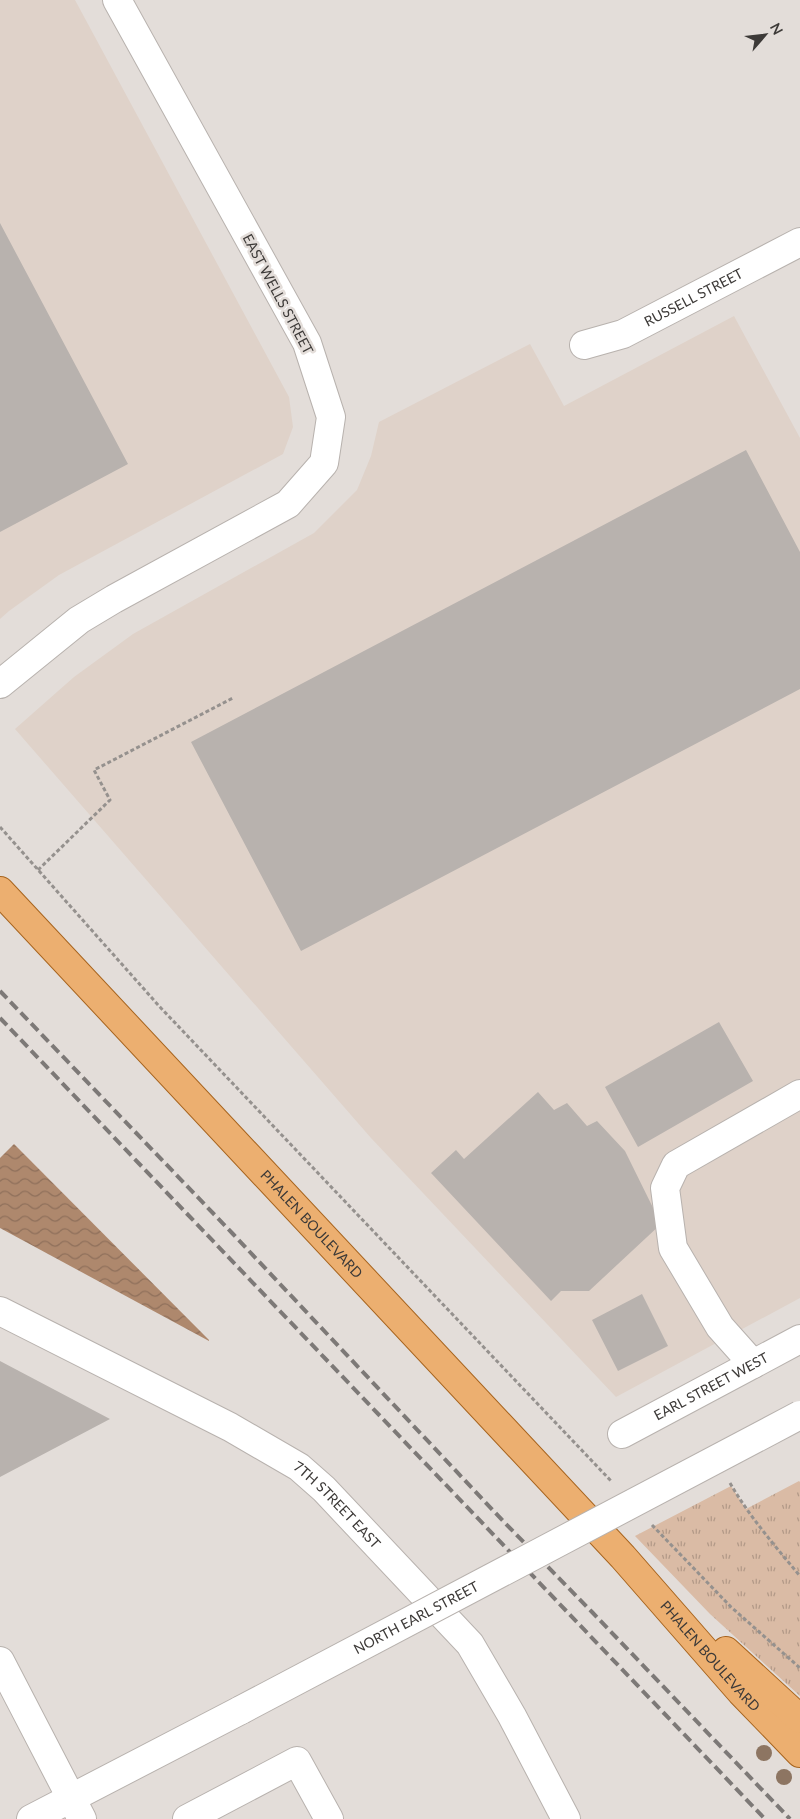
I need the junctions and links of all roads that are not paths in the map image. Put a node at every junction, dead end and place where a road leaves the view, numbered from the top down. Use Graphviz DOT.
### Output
graph roads {
  1 [pos="117,0"];
  2 [pos="800,242"];
  3 [pos="584,345"];
  4 [pos="0,684"];
  5 [pos="0,891"];
  6 [pos="800,1094"];
  7 [pos="0,1311"];
  8 [pos="800,1338"];
  9 [pos="753,1364"];
  10 [pos="800,1415"];
  11 [pos="622,1434"];
  12 [pos="623,1557"];
  13 [pos="0,1661"];
  14 [pos="800,1719"];
  15 [pos="800,1753"];
  16 [pos="77,1808"];
  17 [pos="31,1819"];
  18 [pos="187,1819"];
  19 [pos="329,1819"];
  20 [pos="566,1819"];
  1 -- 4 [label="street, EAST WELLS STREET"];
  2 -- 3 [label="street, RUSSELL STREET"];
  5 -- 12 [label="main road, PHALEN BOULEVARD"];
  6 -- 9 [label="street"];
  7 -- 20 [label="street, 7TH STREET EAST"];
  8 -- 9 [label="street, EARL STREET WEST"];
  9 -- 11 [label="street, EARL STREET WEST"];
  10 -- 16 [label="street, NORTH EARL STREET, bridge"];
  12 -- 14 [label="main road, PHALEN BOULEVARD"];
  12 -- 15 [label="main road, PHALEN BOULEVARD"];
  13 -- 16 [label="street"];
  16 -- 17 [label="street, NORTH EARL STREET"];
  18 -- 19 [label="street"];
}
